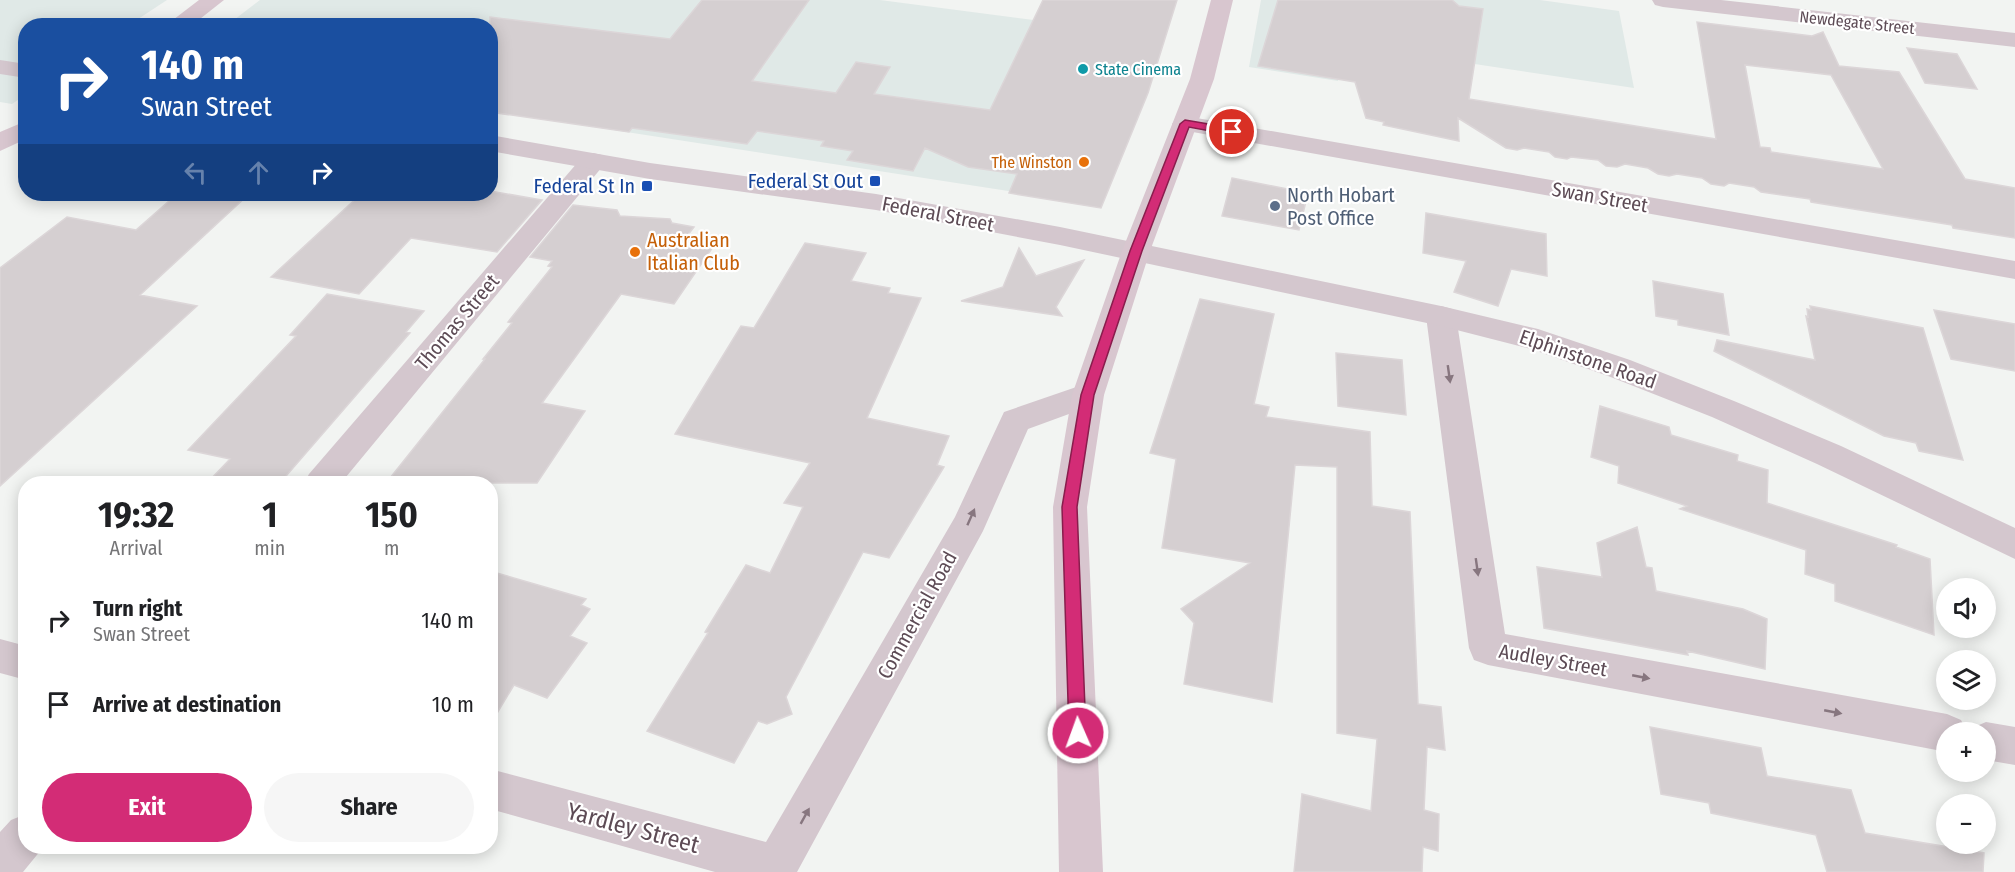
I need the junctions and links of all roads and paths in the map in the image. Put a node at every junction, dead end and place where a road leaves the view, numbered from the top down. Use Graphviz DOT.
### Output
graph roads {
  1 [pos="213,0"];
  2 [pos="1222,0"];
  3 [pos="1663,0"];
  4 [pos="187,18"];
  5 [pos="2015,40"];
  6 [pos="0,67"];
  7 [pos="18,70"];
  8 [pos="1185,124"];
  9 [pos="18,133"];
  10 [pos="0,143"];
  11 [pos="498,144"];
  12 [pos="593,161"];
  13 [pos="1136,251"];
  14 [pos="2015,270"];
  15 [pos="1441,316"];
  16 [pos="1088,395"];
  17 [pos="327,476"];
  18 [pos="2015,544"];
  19 [pos="0,656"];
  20 [pos="18,661"];
  21 [pos="1936,731"];
  22 [pos="1996,743"];
  23 [pos="2015,746"];
  24 [pos="498,791"];
  25 [pos="18,845"];
  26 [pos="0,866"];
  27 [pos="774,869"];
  28 [pos="1081,872"];
  1 -- 4 [label="main road"];
  2 -- 8 [label="main road"];
  3 -- 5 [label="street, Newdegate Street"];
  6 -- 7 [label="street"];
  8 -- 13 [label="main road"];
  8 -- 14 [label="street, Swan Street"];
  9 -- 10 [label="main road"];
  11 -- 12 [label="street, Federal Street"];
  12 -- 13 [label="street, Federal Street"];
  12 -- 17 [label="street, Thomas Street"];
  13 -- 15 [label="street, Elphinstone Road"];
  13 -- 16 [label="main road"];
  15 -- 18 [label="street, Elphinstone Road"];
  15 -- 21 [label="street, Audley Street, one-way"];
  27 -- 16 [label="street, Commercial Road, one-way"];
  16 -- 28 [label="main road"];
  19 -- 20 [label="street"];
  22 -- 23 [label="street"];
  24 -- 27 [label="street, Yardley Street"];
  25 -- 26 [label="street"];
}
